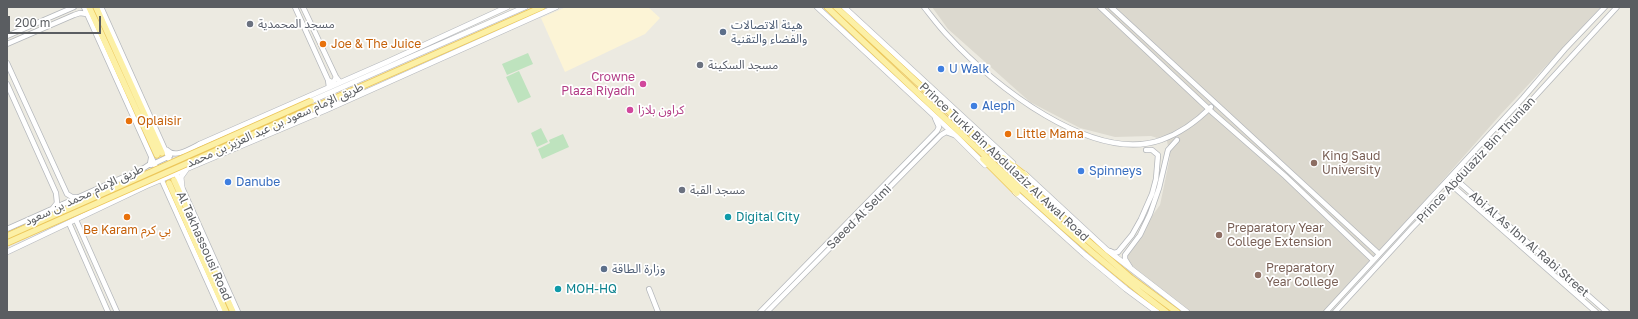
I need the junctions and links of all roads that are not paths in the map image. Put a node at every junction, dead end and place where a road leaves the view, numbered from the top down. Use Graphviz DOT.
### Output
graph roads {
  1 [pos="74,7"];
  2 [pos="84,7"];
  3 [pos="89,7"];
  4 [pos="96,7"];
  5 [pos="101,7"];
  6 [pos="295,7"];
  7 [pos="303,7"];
  8 [pos="507,7"];
  9 [pos="525,7"];
  10 [pos="542,7"];
  11 [pos="556,7"];
  12 [pos="817,7"];
  13 [pos="828,7"];
  14 [pos="836,7"];
  15 [pos="844,7"];
  16 [pos="924,7"];
  17 [pos="1100,7"];
  18 [pos="1111,7"];
  19 [pos="1605,7"];
  20 [pos="1617,7"];
  21 [pos="87,14"];
  22 [pos="57,15"];
  23 [pos="498,19"];
  24 [pos="60,21"];
  25 [pos="7,36"];
  26 [pos="948,37"];
  27 [pos="438,39"];
  28 [pos="944,41"];
  29 [pos="8,44"];
  30 [pos="387,62"];
  31 [pos="7,63"];
  32 [pos="336,77"];
  33 [pos="397,77"];
  34 [pos="328,80"];
  35 [pos="340,82"];
  36 [pos="356,82"];
  37 [pos="7,84"];
  38 [pos="329,87"];
  39 [pos="358,90"];
  40 [pos="311,101"];
  41 [pos="1214,104"];
  42 [pos="1209,109"];
  43 [pos="934,116"];
  44 [pos="952,124"];
  45 [pos="962,125"];
  46 [pos="936,136"];
  47 [pos="956,136"];
  48 [pos="1177,140"];
  49 [pos="200,144"];
  50 [pos="1146,150"];
  51 [pos="161,152"];
  52 [pos="149,153"];
  53 [pos="180,153"];
  54 [pos="168,157"];
  55 [pos="154,164"];
  56 [pos="144,168"];
  57 [pos="1164,168"];
  58 [pos="187,169"];
  59 [pos="1290,171"];
  60 [pos="1157,172"];
  61 [pos="176,174"];
  62 [pos="1026,176"];
  63 [pos="1285,176"];
  64 [pos="1452,176"];
  65 [pos="122,178"];
  66 [pos="162,181"];
  67 [pos="1447,181"];
  68 [pos="1458,181"];
  69 [pos="61,182"];
  70 [pos="52,184"];
  71 [pos="146,186"];
  72 [pos="1453,186"];
  73 [pos="182,187"];
  74 [pos="166,190"];
  75 [pos="1017,193"];
  76 [pos="84,194"];
  77 [pos="130,195"];
  78 [pos="49,211"];
  79 [pos="76,220"];
  80 [pos="69,223"];
  81 [pos="7,230"];
  82 [pos="83,233"];
  83 [pos="1140,235"];
  84 [pos="7,236"];
  85 [pos="75,236"];
  86 [pos="1359,236"];
  87 [pos="1128,241"];
  88 [pos="30,242"];
  89 [pos="1354,242"];
  90 [pos="7,243"];
  91 [pos="7,249"];
  92 [pos="1106,250"];
  93 [pos="7,252"];
  94 [pos="1378,254"];
  95 [pos="1373,260"];
  96 [pos="1132,270"];
  97 [pos="649,289"];
  98 [pos="108,312"];
  99 [pos="117,312"];
  100 [pos="221,312"];
  101 [pos="226,312"];
  102 [pos="233,312"];
  103 [pos="238,312"];
  104 [pos="658,312"];
  105 [pos="760,312"];
  106 [pos="767,312"];
  107 [pos="1157,312"];
  108 [pos="1166,312"];
  109 [pos="1177,312"];
  110 [pos="1187,312"];
  111 [pos="1326,312"];
  112 [pos="1334,312"];
  113 [pos="1596,312"];
  114 [pos="1607,312"];
  1 -- 22 [label="street"];
  2 -- 21 [label="street"];
  3 -- 51 [label="main road"];
  4 -- 51 [label="main road"];
  5 -- 51 [label="street"];
  6 -- 34 [label="street"];
  7 -- 32 [label="street"];
  8 -- 27 [label="main road"];
  9 -- 23 [label="main road, طريق الإمام سعود بن عبد العزيز بن محمد"];
  10 -- 39 [label="main road, طريق الإمام سعود بن عبد العزيز بن محمد"];
  11 -- 33 [label="main road"];
  12 -- 43 [label="main road"];
  13 -- 44 [label="main road, Prince Turki Bin Abdulaziz Al Awal Road"];
  14 -- 45 [label="main road, Prince Turki Bin Abdulaziz Al Awal Road"];
  15 -- 62 [label="main road"];
  16 -- 26 [label="street"];
  17 -- 42 [label="street"];
  18 -- 41 [label="street"];
  19 -- 64 [label="street, Prince Abdulaziz Bin Thunian"];
  20 -- 68 [label="street, Prince Abdulaziz Bin Thunian"];
  21 -- 24 [label="street"];
  21 -- 52 [label="street"];
  22 -- 24 [label="street"];
  22 -- 25 [label="street"];
  23 -- 27 [label="main road"];
  23 -- 36 [label="main road, طريق الإمام سعود بن عبد العزيز بن محمد"];
  24 -- 29 [label="street"];
  26 -- 28 [label="street"];
  26 -- 42 [label="street"];
  27 -- 30 [label="main road"];
  30 -- 35 [label="main road"];
  30 -- 36 [label="main road"];
  31 -- 69 [label="street"];
  32 -- 34 [label="street"];
  32 -- 35 [label="street"];
  33 -- 39 [label="main road"];
  33 -- 58 [label="main road"];
  34 -- 38 [label="street"];
  35 -- 38 [label="main road"];
  36 -- 40 [label="main road, طريق الإمام سعود بن عبد العزيز بن محمد"];
  37 -- 70 [label="street"];
  38 -- 49 [label="main road"];
  39 -- 90 [label="main road, طريق الإمام سعود بن عبد العزيز بن محمد, bridge"];
  40 -- 84 [label="main road, طريق الإمام سعود بن عبد العزيز بن محمد, bridge"];
  41 -- 42 [label="street"];
  41 -- 59 [label="street"];
  42 -- 63 [label="street"];
  43 -- 46 [label="street, Saeed Al Selmi"];
  43 -- 47 [label="main road"];
  44 -- 75 [label="main road"];
  44 -- 108 [label="main road, Prince Turki Bin Abdulaziz Al Awal Road"];
  45 -- 62 [label="main road"];
  45 -- 109 [label="main road, Prince Turki Bin Abdulaziz Al Awal Road"];
  46 -- 47 [label="street"];
  46 -- 105 [label="street, Saeed Al Selmi"];
  46 -- 106 [label="street, Saeed Al Selmi"];
  47 -- 75 [label="main road"];
  48 -- 57 [label="street"];
  49 -- 53 [label="street"];
  50 -- 60 [label="street"];
  51 -- 52 [label="street"];
  51 -- 53 [label="street"];
  51 -- 54 [label="street"];
  52 -- 55 [label="street"];
  52 -- 56 [label="street, طريق الإمام محمد بن سعود"];
  53 -- 54 [label="street"];
  54 -- 55 [label="street"];
  54 -- 61 [label="street"];
  55 -- 56 [label="street"];
  55 -- 66 [label="street"];
  56 -- 65 [label="street, طريق الإمام محمد بن سعود"];
  57 -- 60 [label="street"];
  57 -- 83 [label="street"];
  58 -- 61 [label="main road"];
  58 -- 73 [label="main road"];
  59 -- 63 [label="street"];
  59 -- 86 [label="street"];
  60 -- 87 [label="street"];
  61 -- 66 [label="main road"];
  61 -- 73 [label="street"];
  62 -- 92 [label="main road"];
  63 -- 89 [label="street"];
  64 -- 67 [label="street, Prince Abdulaziz Bin Thunian"];
  64 -- 68 [label="street, Abi Al As Ibn Al Rabi Street"];
  65 -- 76 [label="street, طريق الإمام محمد بن سعود"];
  65 -- 77 [label="street"];
  66 -- 71 [label="main road"];
  66 -- 74 [label="street"];
  67 -- 72 [label="street, Abi Al As Ibn Al Rabi Street"];
  67 -- 94 [label="street, Prince Abdulaziz Bin Thunian"];
  68 -- 72 [label="street, Prince Abdulaziz Bin Thunian"];
  68 -- 114 [label="street, Abi Al As Ibn Al Rabi Street"];
  69 -- 70 [label="street"];
  69 -- 76 [label="street"];
  70 -- 78 [label="street"];
  71 -- 74 [label="street"];
  71 -- 77 [label="main road"];
  72 -- 112 [label="street, Prince Abdulaziz Bin Thunian"];
  72 -- 113 [label="street, Abi Al As Ibn Al Rabi Street"];
  73 -- 74 [label="street"];
  73 -- 103 [label="street"];
  74 -- 100 [label="street"];
  75 -- 107 [label="main road"];
  76 -- 78 [label="street, طريق الإمام محمد بن سعود"];
  77 -- 79 [label="main road"];
  78 -- 81 [label="street, طريق الإمام محمد بن سعود"];
  79 -- 80 [label="main road"];
  79 -- 82 [label="street"];
  80 -- 85 [label="street"];
  80 -- 88 [label="main road"];
  82 -- 85 [label="street"];
  82 -- 99 [label="street"];
  83 -- 87 [label="street"];
  83 -- 96 [label="street"];
  85 -- 98 [label="street"];
  86 -- 89 [label="street"];
  86 -- 94 [label="street"];
  87 -- 92 [label="street"];
  88 -- 91 [label="main road"];
  88 -- 93 [label="main road"];
  89 -- 95 [label="street"];
  92 -- 96 [label="main road"];
  94 -- 95 [label="street, Prince Abdulaziz Bin Thunian"];
  95 -- 111 [label="street, Prince Abdulaziz Bin Thunian"];
  96 -- 110 [label="main road"];
  97 -- 104 [label="street"];
  101 -- 102 [label="main road, Al Takhassousi Road"];
}
